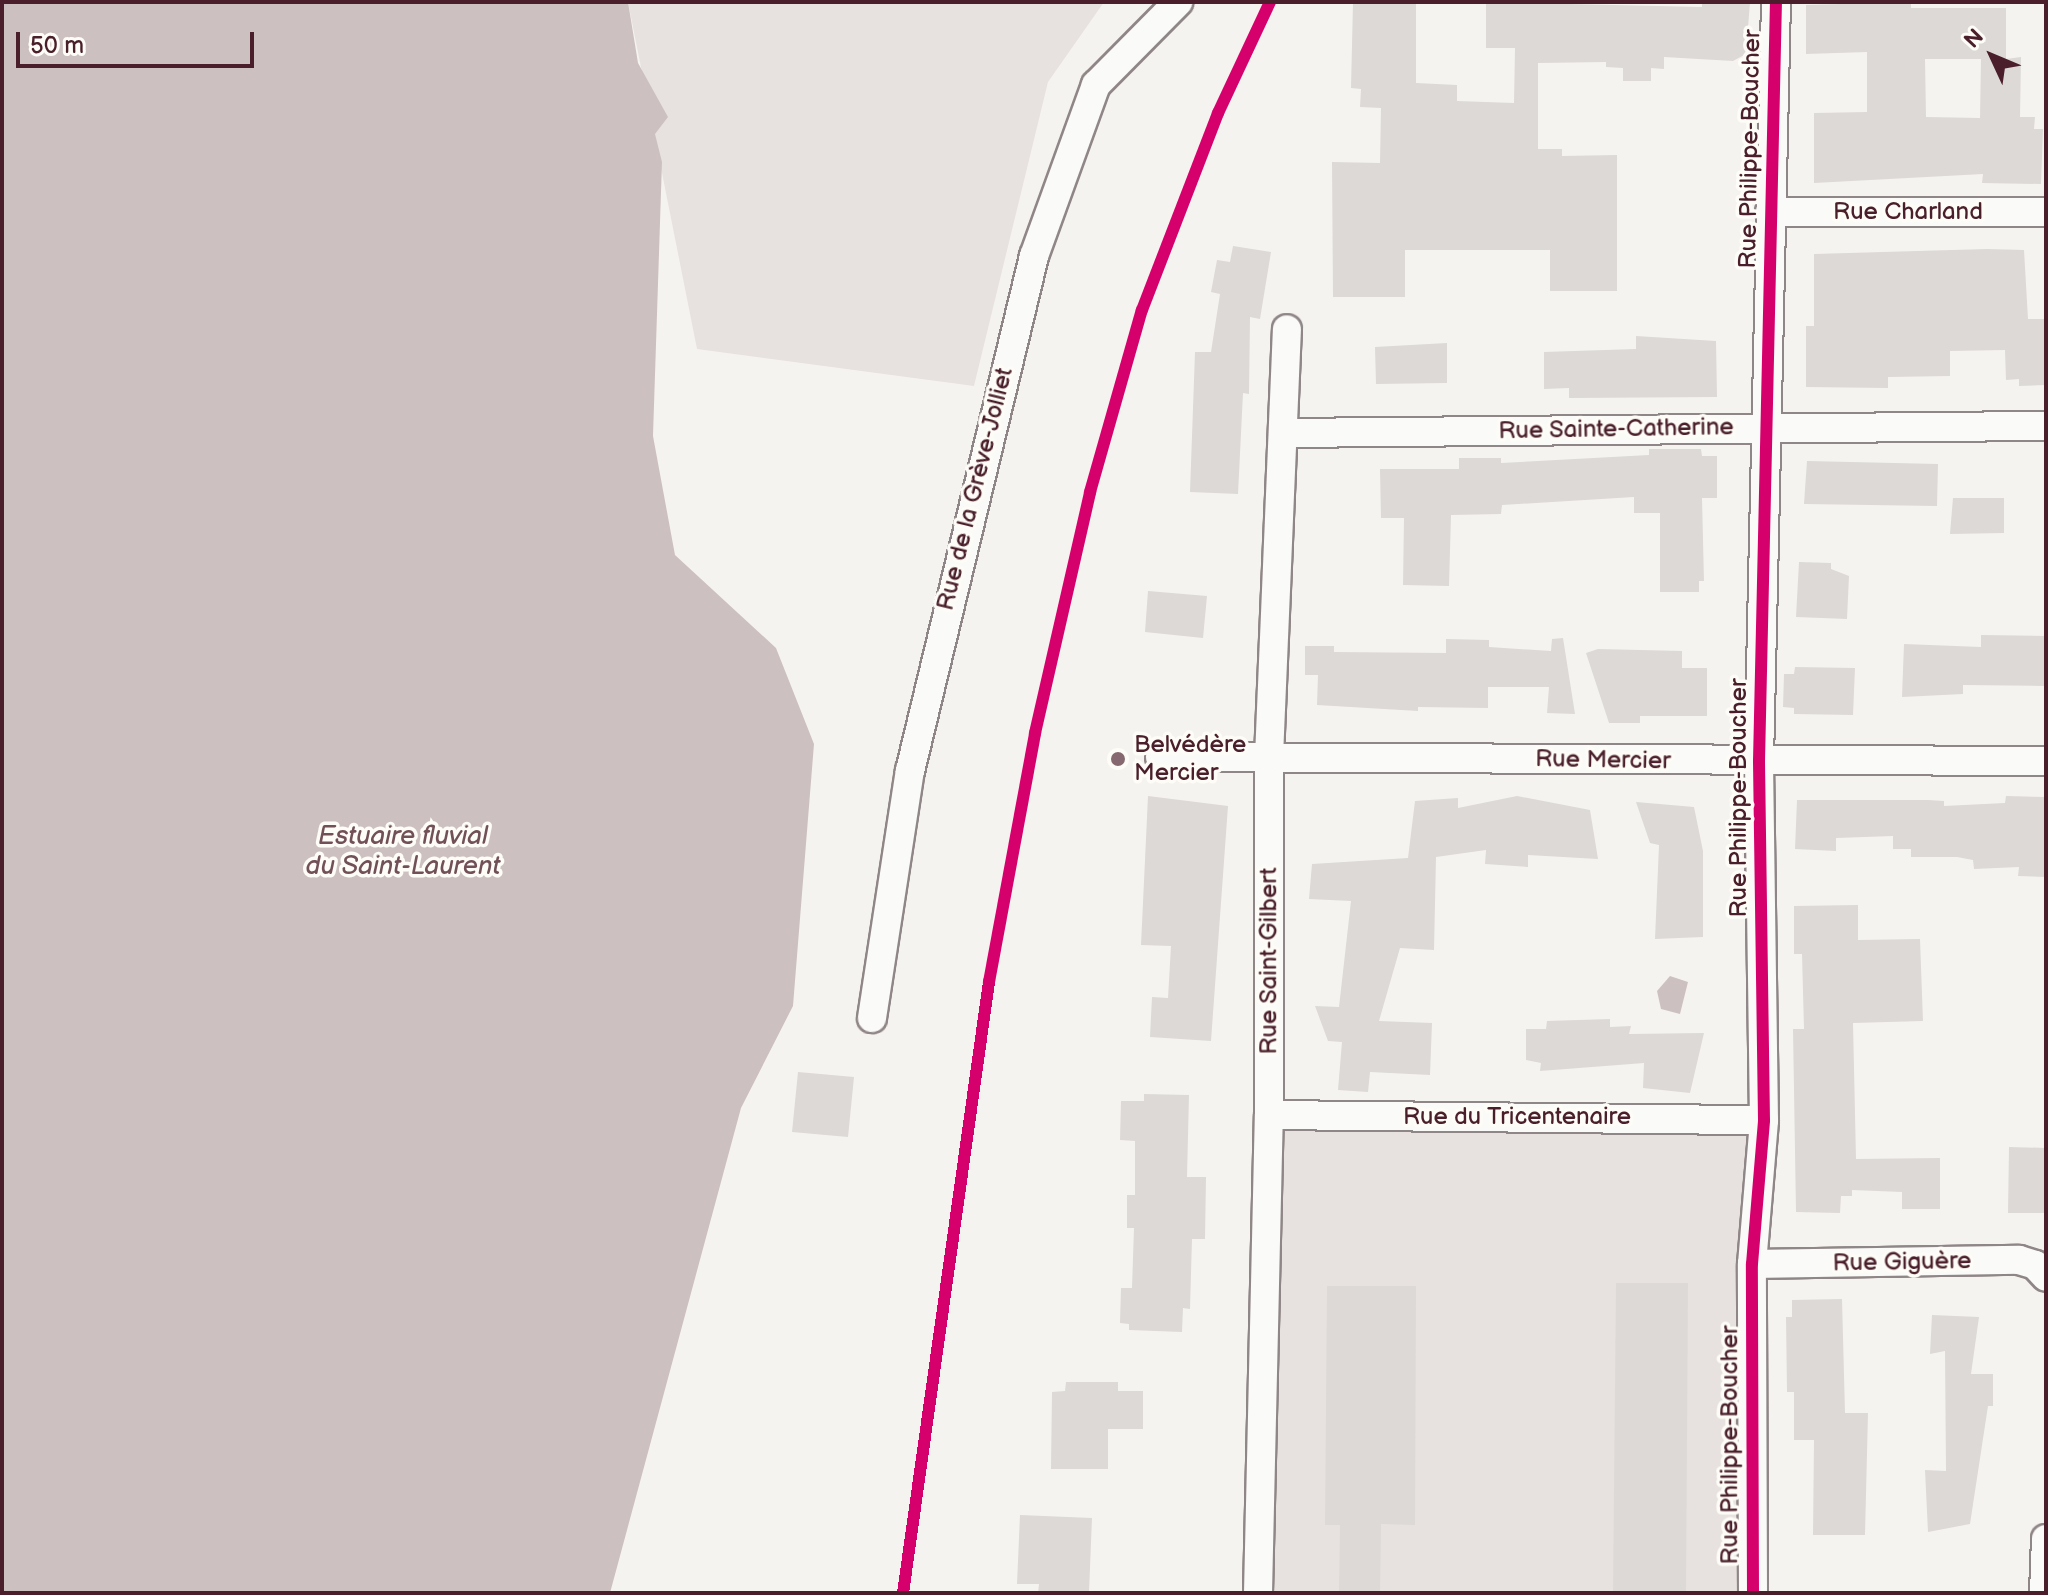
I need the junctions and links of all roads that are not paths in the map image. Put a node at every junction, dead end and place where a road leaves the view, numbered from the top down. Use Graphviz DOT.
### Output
graph roads {
  1 [pos="1178,2"];
  2 [pos="1776,2"];
  3 [pos="1770,212"];
  4 [pos="2046,212"];
  5 [pos="1287,329"];
  6 [pos="2046,426"];
  7 [pos="1766,427"];
  8 [pos="1283,433"];
  9 [pos="1160,757"];
  10 [pos="1269,757"];
  11 [pos="1759,761"];
  12 [pos="2046,761"];
  13 [pos="872,1018"];
  14 [pos="1269,1115"];
  15 [pos="1764,1120"];
  16 [pos="1752,1264"];
  17 [pos="2046,1277"];
  18 [pos="2046,1539"];
  19 [pos="1258,1593"];
  20 [pos="1753,1593"];
  21 [pos="2044,1593"];
  1 -- 13 [label="street, Rue de la Grève-Jolliet"];
  2 -- 3 [label="street, Rue Philippe-Boucher"];
  3 -- 4 [label="street, Rue Charland"];
  3 -- 7 [label="street, Rue Philippe-Boucher"];
  5 -- 8 [label="street, Rue Saint-Gilbert"];
  6 -- 7 [label="street, Rue Sainte-Catherine"];
  7 -- 8 [label="street, Rue Sainte-Catherine"];
  7 -- 11 [label="street, Rue Philippe-Boucher"];
  8 -- 10 [label="street, Rue Saint-Gilbert"];
  9 -- 10 [label="street, Rue Mercier"];
  10 -- 11 [label="street, Rue Mercier"];
  10 -- 14 [label="street, Rue Saint-Gilbert"];
  11 -- 12 [label="street, Rue Mercier"];
  11 -- 15 [label="street, Rue Philippe-Boucher"];
  14 -- 15 [label="street, Rue du Tricentenaire"];
  14 -- 19 [label="street, Rue Saint-Gilbert"];
  15 -- 16 [label="street, Rue Philippe-Boucher"];
  16 -- 17 [label="street, Rue Giguère"];
  16 -- 20 [label="street, Rue Philippe-Boucher"];
  18 -- 21 [label="street"];
}
